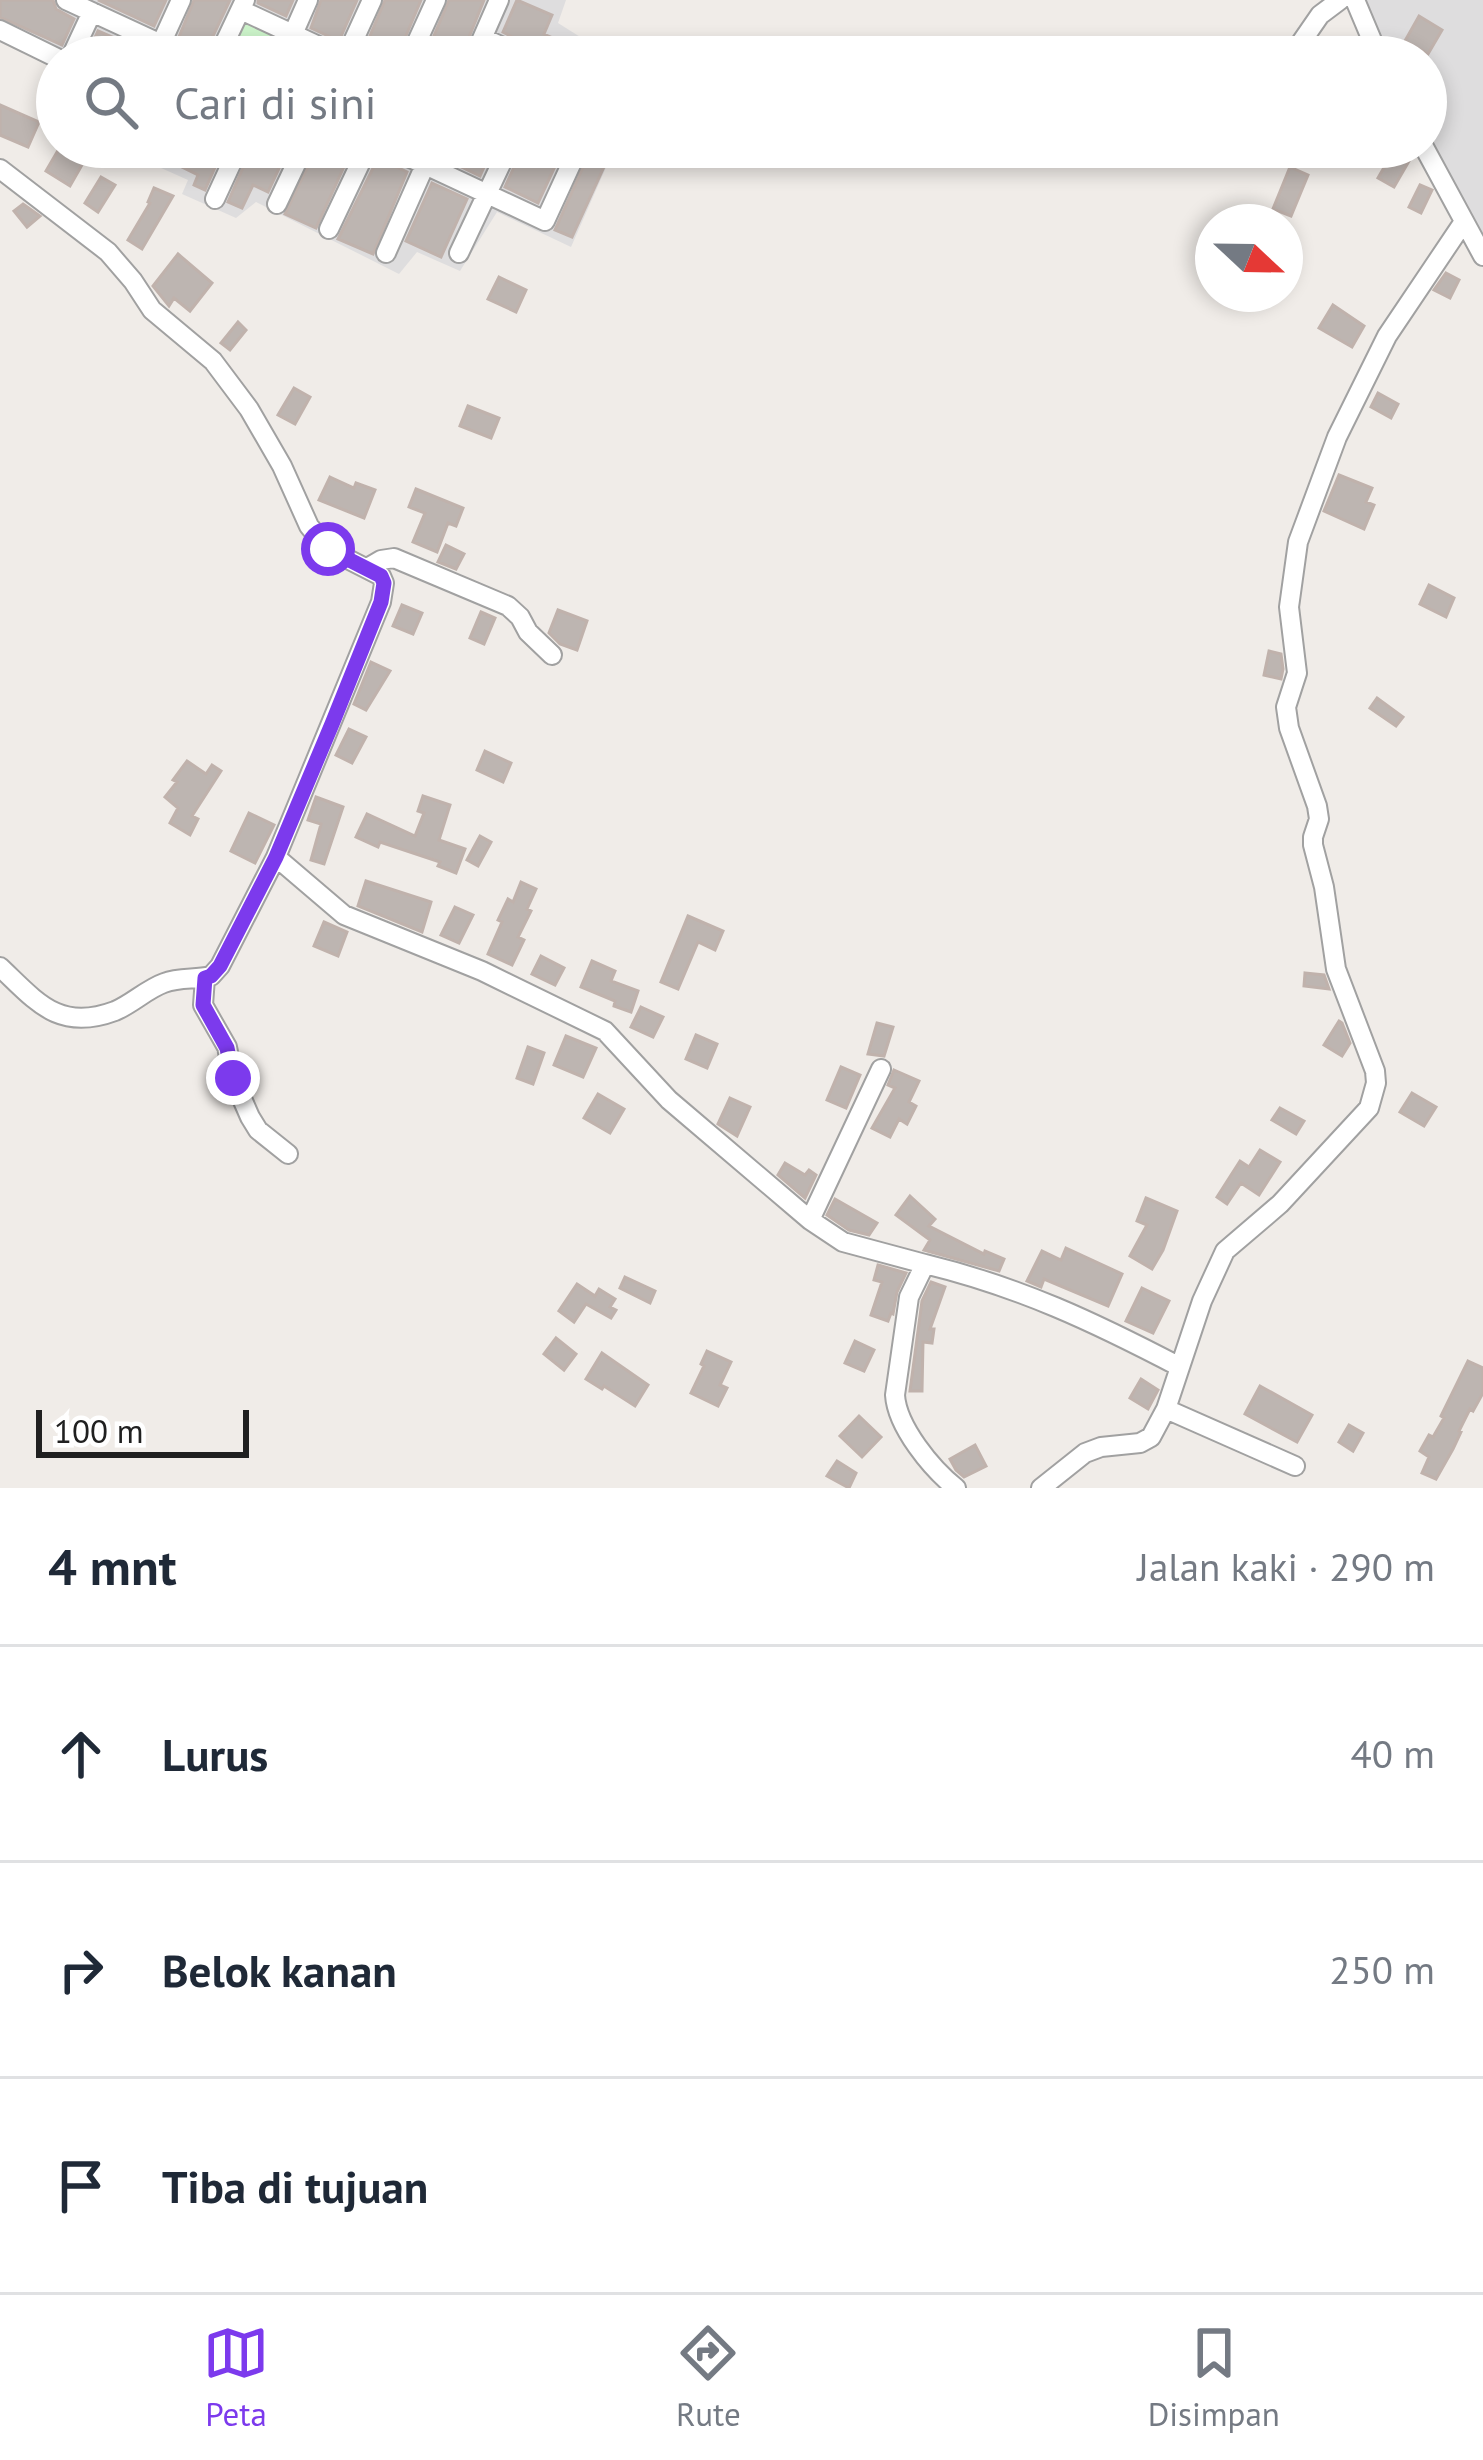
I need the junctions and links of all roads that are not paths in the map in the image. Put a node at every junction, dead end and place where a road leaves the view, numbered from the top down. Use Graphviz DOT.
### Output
graph roads {
  1 [pos="66,0"];
  2 [pos="118,0"];
  3 [pos="181,0"];
  4 [pos="308,0"];
  5 [pos="372,0"];
  6 [pos="436,0"];
  7 [pos="499,0"];
  8 [pos="1340,0"];
  9 [pos="1355,0"];
  10 [pos="243,5"];
  11 [pos="101,16"];
  12 [pos="0,31"];
  13 [pos="292,34"];
  14 [pos="86,36"];
  15 [pos="134,36"];
  16 [pos="165,36"];
  17 [pos="228,36"];
  18 [pos="297,36"];
  19 [pos="354,36"];
  20 [pos="420,36"];
  21 [pos="483,36"];
  22 [pos="1306,36"];
  23 [pos="1370,36"];
  24 [pos="36,48"];
  25 [pos="229,168"];
  26 [pos="294,168"];
  27 [pos="358,168"];
  28 [pos="424,168"];
  29 [pos="447,168"];
  30 [pos="499,168"];
  31 [pos="569,168"];
  32 [pos="1435,168"];
  33 [pos="0,169"];
  34 [pos="487,195"];
  35 [pos="215,200"];
  36 [pos="278,204"];
  37 [pos="1463,223"];
  38 [pos="329,230"];
  39 [pos="386,253"];
  40 [pos="459,253"];
  41 [pos="1483,256"];
  42 [pos="369,568"];
  43 [pos="552,655"];
  44 [pos="276,857"];
  45 [pos="0,967"];
  46 [pos="205,978"];
  47 [pos="880,1069"];
  48 [pos="288,1154"];
  49 [pos="810,1220"];
  50 [pos="925,1264"];
  51 [pos="1180,1367"];
  52 [pos="1166,1408"];
  53 [pos="1295,1466"];
  54 [pos="956,1488"];
  55 [pos="1041,1488"];
  1 -- 11 [label="street"];
  2 -- 11 [label="street"];
  3 -- 16 [label="street"];
  4 -- 13 [label="street"];
  5 -- 19 [label="street"];
  6 -- 20 [label="street"];
  7 -- 21 [label="street"];
  8 -- 22 [label="street"];
  9 -- 23 [label="street"];
  10 -- 13 [label="street"];
  10 -- 17 [label="street"];
  11 -- 14 [label="street"];
  11 -- 15 [label="street"];
  12 -- 24 [label="street"];
  13 -- 18 [label="street"];
  25 -- 35 [label="street"];
  26 -- 36 [label="street"];
  27 -- 38 [label="street"];
  28 -- 39 [label="street"];
  29 -- 34 [label="street"];
  30 -- 34 [label="street"];
  31 -- 34 [label="street"];
  32 -- 37 [label="street"];
  33 -- 42 [label="street"];
  34 -- 40 [label="street"];
  37 -- 41 [label="street"];
  37 -- 51 [label="street"];
  42 -- 43 [label="street"];
  42 -- 44 [label="street"];
  44 -- 46 [label="street"];
  44 -- 49 [label="street"];
  45 -- 46 [label="street"];
  46 -- 48 [label="street"];
  47 -- 49 [label="street"];
  49 -- 50 [label="street"];
  50 -- 51 [label="street"];
  50 -- 54 [label="street"];
  51 -- 52 [label="street"];
  52 -- 53 [label="street"];
  52 -- 55 [label="street"];
}
